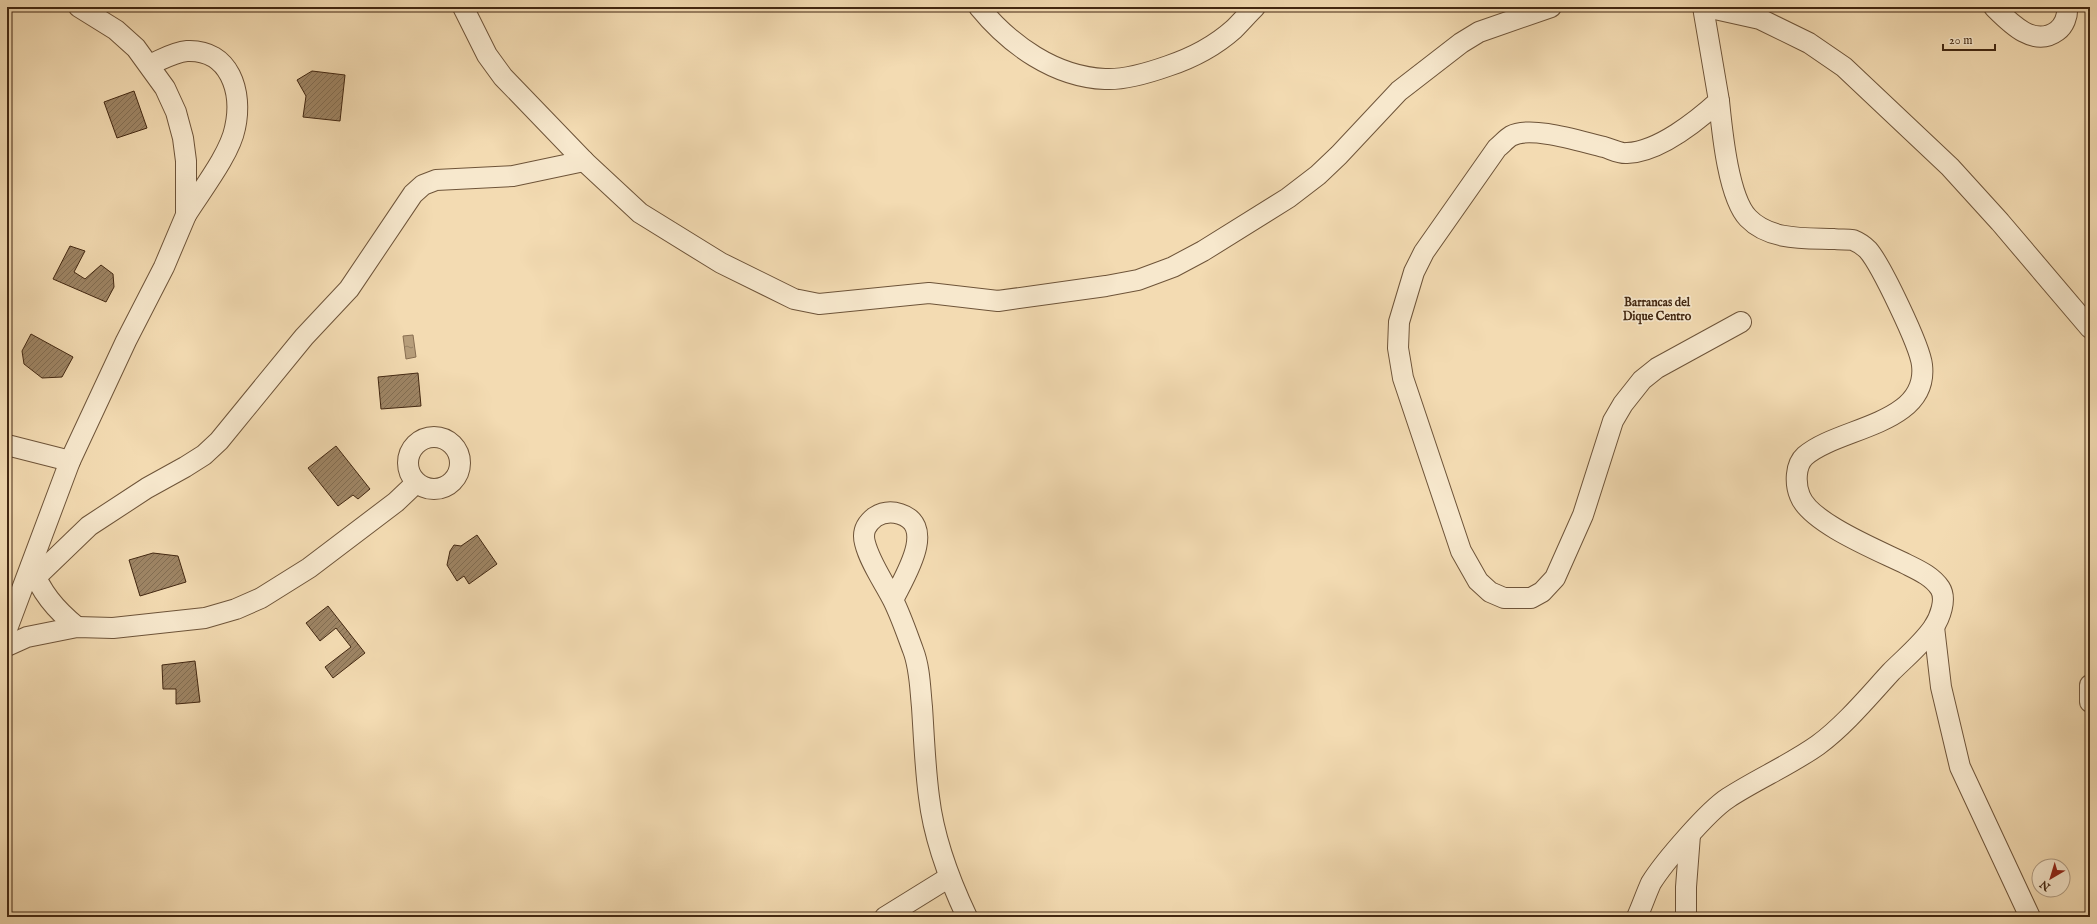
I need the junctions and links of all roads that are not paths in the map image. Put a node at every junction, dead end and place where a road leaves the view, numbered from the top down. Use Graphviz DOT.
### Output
graph roads {
  1 [pos="79,7"];
  2 [pos="463,7"];
  3 [pos="979,7"];
  4 [pos="1255,7"];
  5 [pos="1551,7"];
  6 [pos="1705,7"];
  7 [pos="1994,7"];
  8 [pos="2067,7"];
  9 [pos="149,65"];
  10 [pos="1719,101"];
  11 [pos="584,161"];
  12 [pos="186,215"];
  13 [pos="1741,322"];
  14 [pos="2090,328"];
  15 [pos="7,445"];
  16 [pos="70,461"];
  17 [pos="416,483"];
  18 [pos="33,571"];
  19 [pos="893,600"];
  20 [pos="77,627"];
  21 [pos="1934,627"];
  22 [pos="7,629"];
  23 [pos="7,646"];
  24 [pos="2090,685"];
  25 [pos="2090,702"];
  26 [pos="1690,835"];
  27 [pos="948,878"];
  28 [pos="2027,916"];
  29 [pos="885,917"];
  30 [pos="967,917"];
  31 [pos="1637,917"];
  32 [pos="1686,917"];
  1 -- 9 [label="street"];
  2 -- 11 [label="street"];
  3 -- 4 [label="street"];
  5 -- 11 [label="street"];
  6 -- 10 [label="street"];
  6 -- 14 [label="street"];
  7 -- 8 [label="street"];
  9 -- 12 [label="street"];
  9 -- 12 [label="street"];
  10 -- 13 [label="street"];
  10 -- 21 [label="street"];
  11 -- 18 [label="street"];
  12 -- 16 [label="street"];
  15 -- 16 [label="street"];
  16 -- 18 [label="street"];
  17 -- 20 [label="street"];
  18 -- 20 [label="street"];
  18 -- 22 [label="street"];
  19 -- 27 [label="street"];
  20 -- 23 [label="street"];
  21 -- 26 [label="street"];
  21 -- 28 [label="street"];
  24 -- 25 [label="street"];
  26 -- 31 [label="street"];
  26 -- 32 [label="street"];
  27 -- 29 [label="street"];
  27 -- 30 [label="street"];
}
